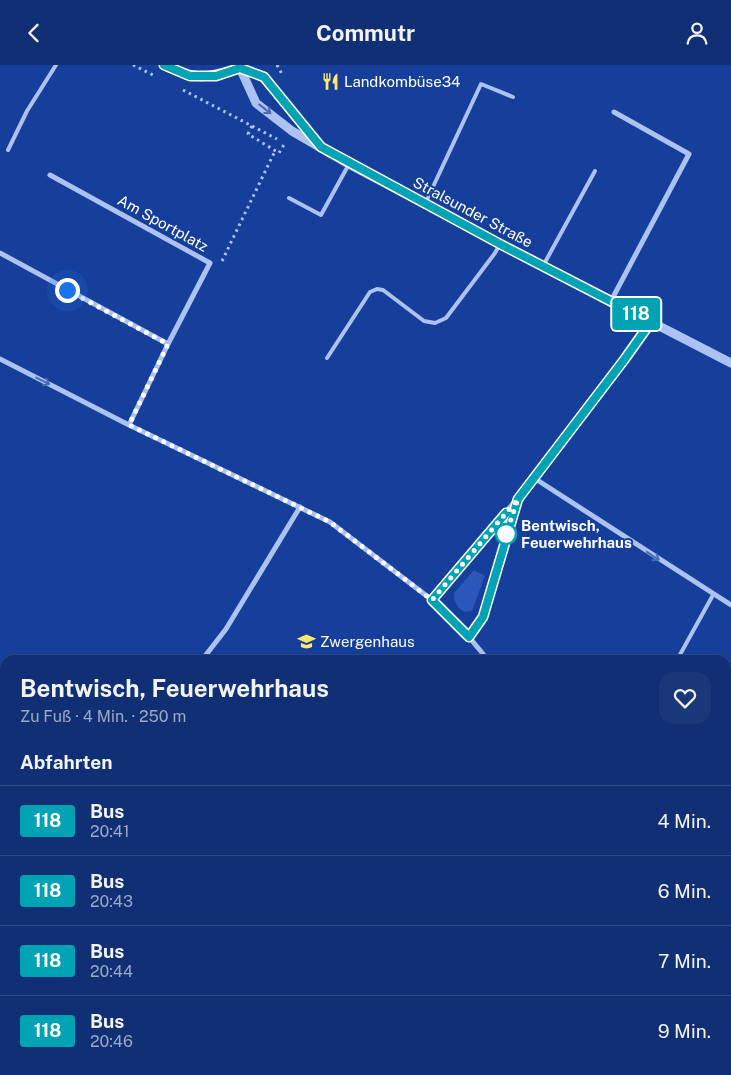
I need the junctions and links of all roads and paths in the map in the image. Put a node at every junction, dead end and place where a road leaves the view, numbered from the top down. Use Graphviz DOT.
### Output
graph roads {
  1 [pos="56,65"];
  2 [pos="164,65"];
  3 [pos="240,66"];
  4 [pos="513,97"];
  5 [pos="614,112"];
  6 [pos="252,126"];
  7 [pos="285,143"];
  8 [pos="321,147"];
  9 [pos="8,151"];
  10 [pos="275,151"];
  11 [pos="349,164"];
  12 [pos="595,171"];
  13 [pos="50,175"];
  14 [pos="288,198"];
  15 [pos="425,204"];
  16 [pos="500,244"];
  17 [pos="0,253"];
  18 [pos="210,263"];
  19 [pos="543,266"];
  20 [pos="611,301"];
  21 [pos="651,322"];
  22 [pos="168,344"];
  23 [pos="327,358"];
  24 [pos="0,359"];
  25 [pos="731,363"];
  26 [pos="129,425"];
  27 [pos="534,478"];
  28 [pos="518,499"];
  29 [pos="300,507"];
  30 [pos="713,595"];
  31 [pos="432,600"];
  32 [pos="731,605"];
  33 [pos="469,637"];
  34 [pos="206,655"];
  35 [pos="484,655"];
  36 [pos="680,655"];
  1 -- 9 [label="lane"];
  2 -- 3 [label="main road"];
  3 -- 8 [label="street, Stralsunder Straße"];
  3 -- 8 [label="street, Stralsunder Straße, one-way"];
  4 -- 15 [label="lane"];
  5 -- 20 [label="street"];
  6 -- 10 [label="path"];
  7 -- 10 [label="path"];
  8 -- 11 [label="street, Stralsunder Straße"];
  10 -- 18 [label="path"];
  11 -- 14 [label="lane"];
  11 -- 15 [label="street, Stralsunder Straße"];
  12 -- 19 [label="lane"];
  13 -- 18 [label="street, Am Sportplatz"];
  15 -- 16 [label="street, Stralsunder Straße"];
  16 -- 19 [label="street, Stralsunder Straße"];
  16 -- 23 [label="lane"];
  17 -- 22 [label="street"];
  18 -- 22 [label="street, Am Sportplatz"];
  19 -- 20 [label="street, Stralsunder Straße"];
  20 -- 21 [label="street, Stralsunder Straße"];
  21 -- 25 [label="street, Stralsunder Straße"];
  21 -- 27 [label="street"];
  22 -- 26 [label="street, Am Sportplatz"];
  24 -- 26 [label="street, one-way"];
  26 -- 29 [label="street"];
  27 -- 28 [label="street"];
  27 -- 30 [label="street, one-way"];
  28 -- 31 [label="street"];
  28 -- 33 [label="street"];
  29 -- 31 [label="street"];
  29 -- 34 [label="street"];
  30 -- 32 [label="street"];
  30 -- 36 [label="lane"];
  31 -- 33 [label="street"];
  33 -- 35 [label="street"];
}
